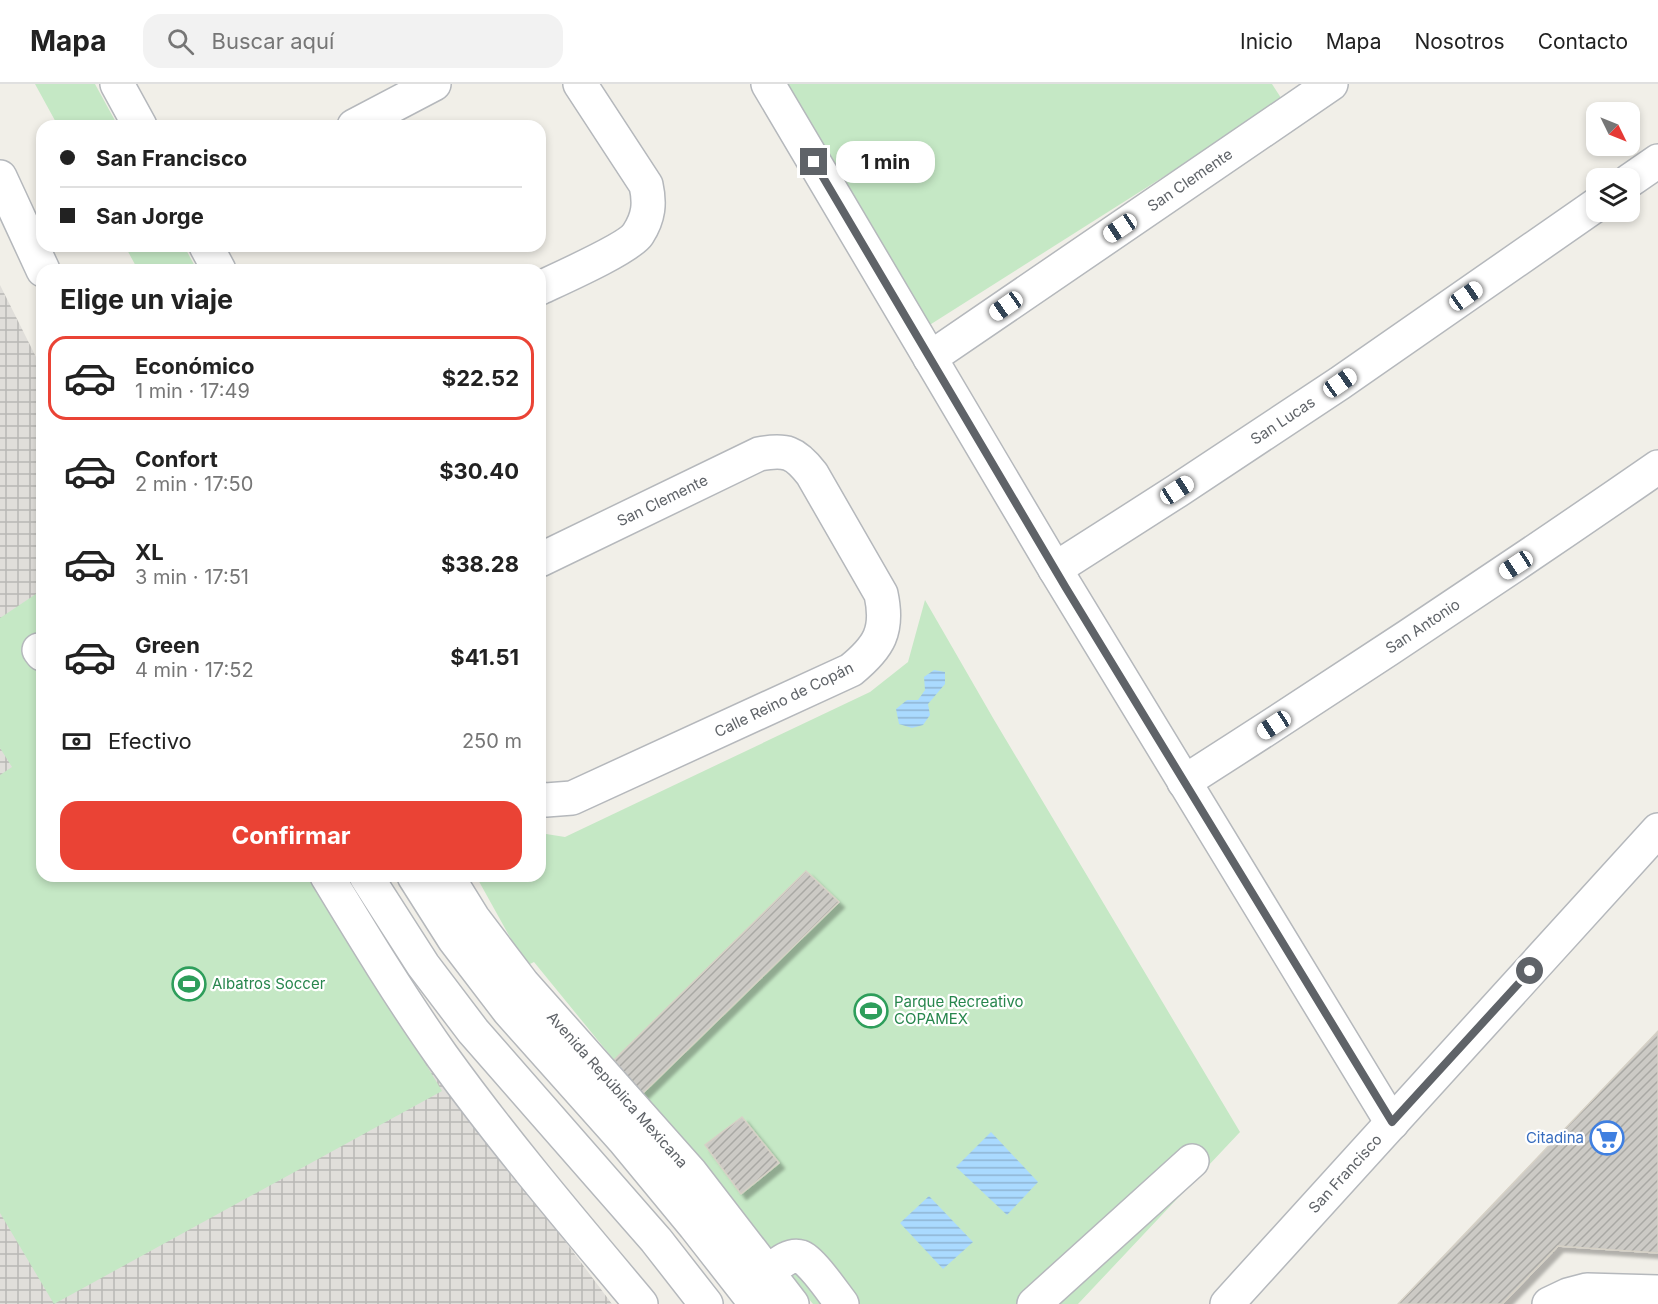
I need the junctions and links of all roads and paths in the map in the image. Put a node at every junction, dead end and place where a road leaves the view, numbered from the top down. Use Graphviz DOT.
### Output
graph roads {
  1 [pos="117,84"];
  2 [pos="434,84"];
  3 [pos="580,84"];
  4 [pos="768,84"];
  5 [pos="1331,84"];
  6 [pos="137,120"];
  7 [pos="365,120"];
  8 [pos="1658,161"];
  9 [pos="1640,174"];
  10 [pos="0,177"];
  11 [pos="1586,212"];
  12 [pos="40,264"];
  13 [pos="546,285"];
  14 [pos="930,358"];
  15 [pos="789,452"];
  16 [pos="1658,466"];
  17 [pos="546,557"];
  18 [pos="1055,569"];
  19 [pos="1184,782"];
  20 [pos="546,800"];
  21 [pos="1658,830"];
  22 [pos="331,882"];
  23 [pos="370,882"];
  24 [pos="418,882"];
  25 [pos="451,882"];
  26 [pos="1392,1122"];
  27 [pos="1192,1161"];
  28 [pos="1658,1292"];
  29 [pos="777,1296"];
  30 [pos="641,1304"];
  31 [pos="706,1304"];
  32 [pos="842,1304"];
  33 [pos="1034,1304"];
  34 [pos="1227,1304"];
  35 [pos="1549,1304"];
  1 -- 6 [label="street"];
  2 -- 7 [label="street"];
  3 -- 13 [label="street"];
  4 -- 14 [label="street"];
  5 -- 14 [label="street, San Clemente"];
  8 -- 9 [label="street"];
  10 -- 12 [label="street"];
  11 -- 18 [label="street, San Lucas"];
  14 -- 18 [label="street"];
  15 -- 17 [label="street, San Clemente"];
  15 -- 20 [label="street, Calle Reino de Copán"];
  16 -- 19 [label="street, San Antonio"];
  18 -- 19 [label="street"];
  19 -- 26 [label="street"];
  21 -- 26 [label="street, San Francisco"];
  22 -- 30 [label="street"];
  23 -- 31 [label="street"];
  24 -- 29 [label="street, Avenida República Mexicana"];
  25 -- 29 [label="street, Avenida República Mexicana"];
  26 -- 34 [label="street, San Francisco"];
  27 -- 33 [label="street"];
  28 -- 35 [label="street"];
  29 -- 32 [label="street"];
}
